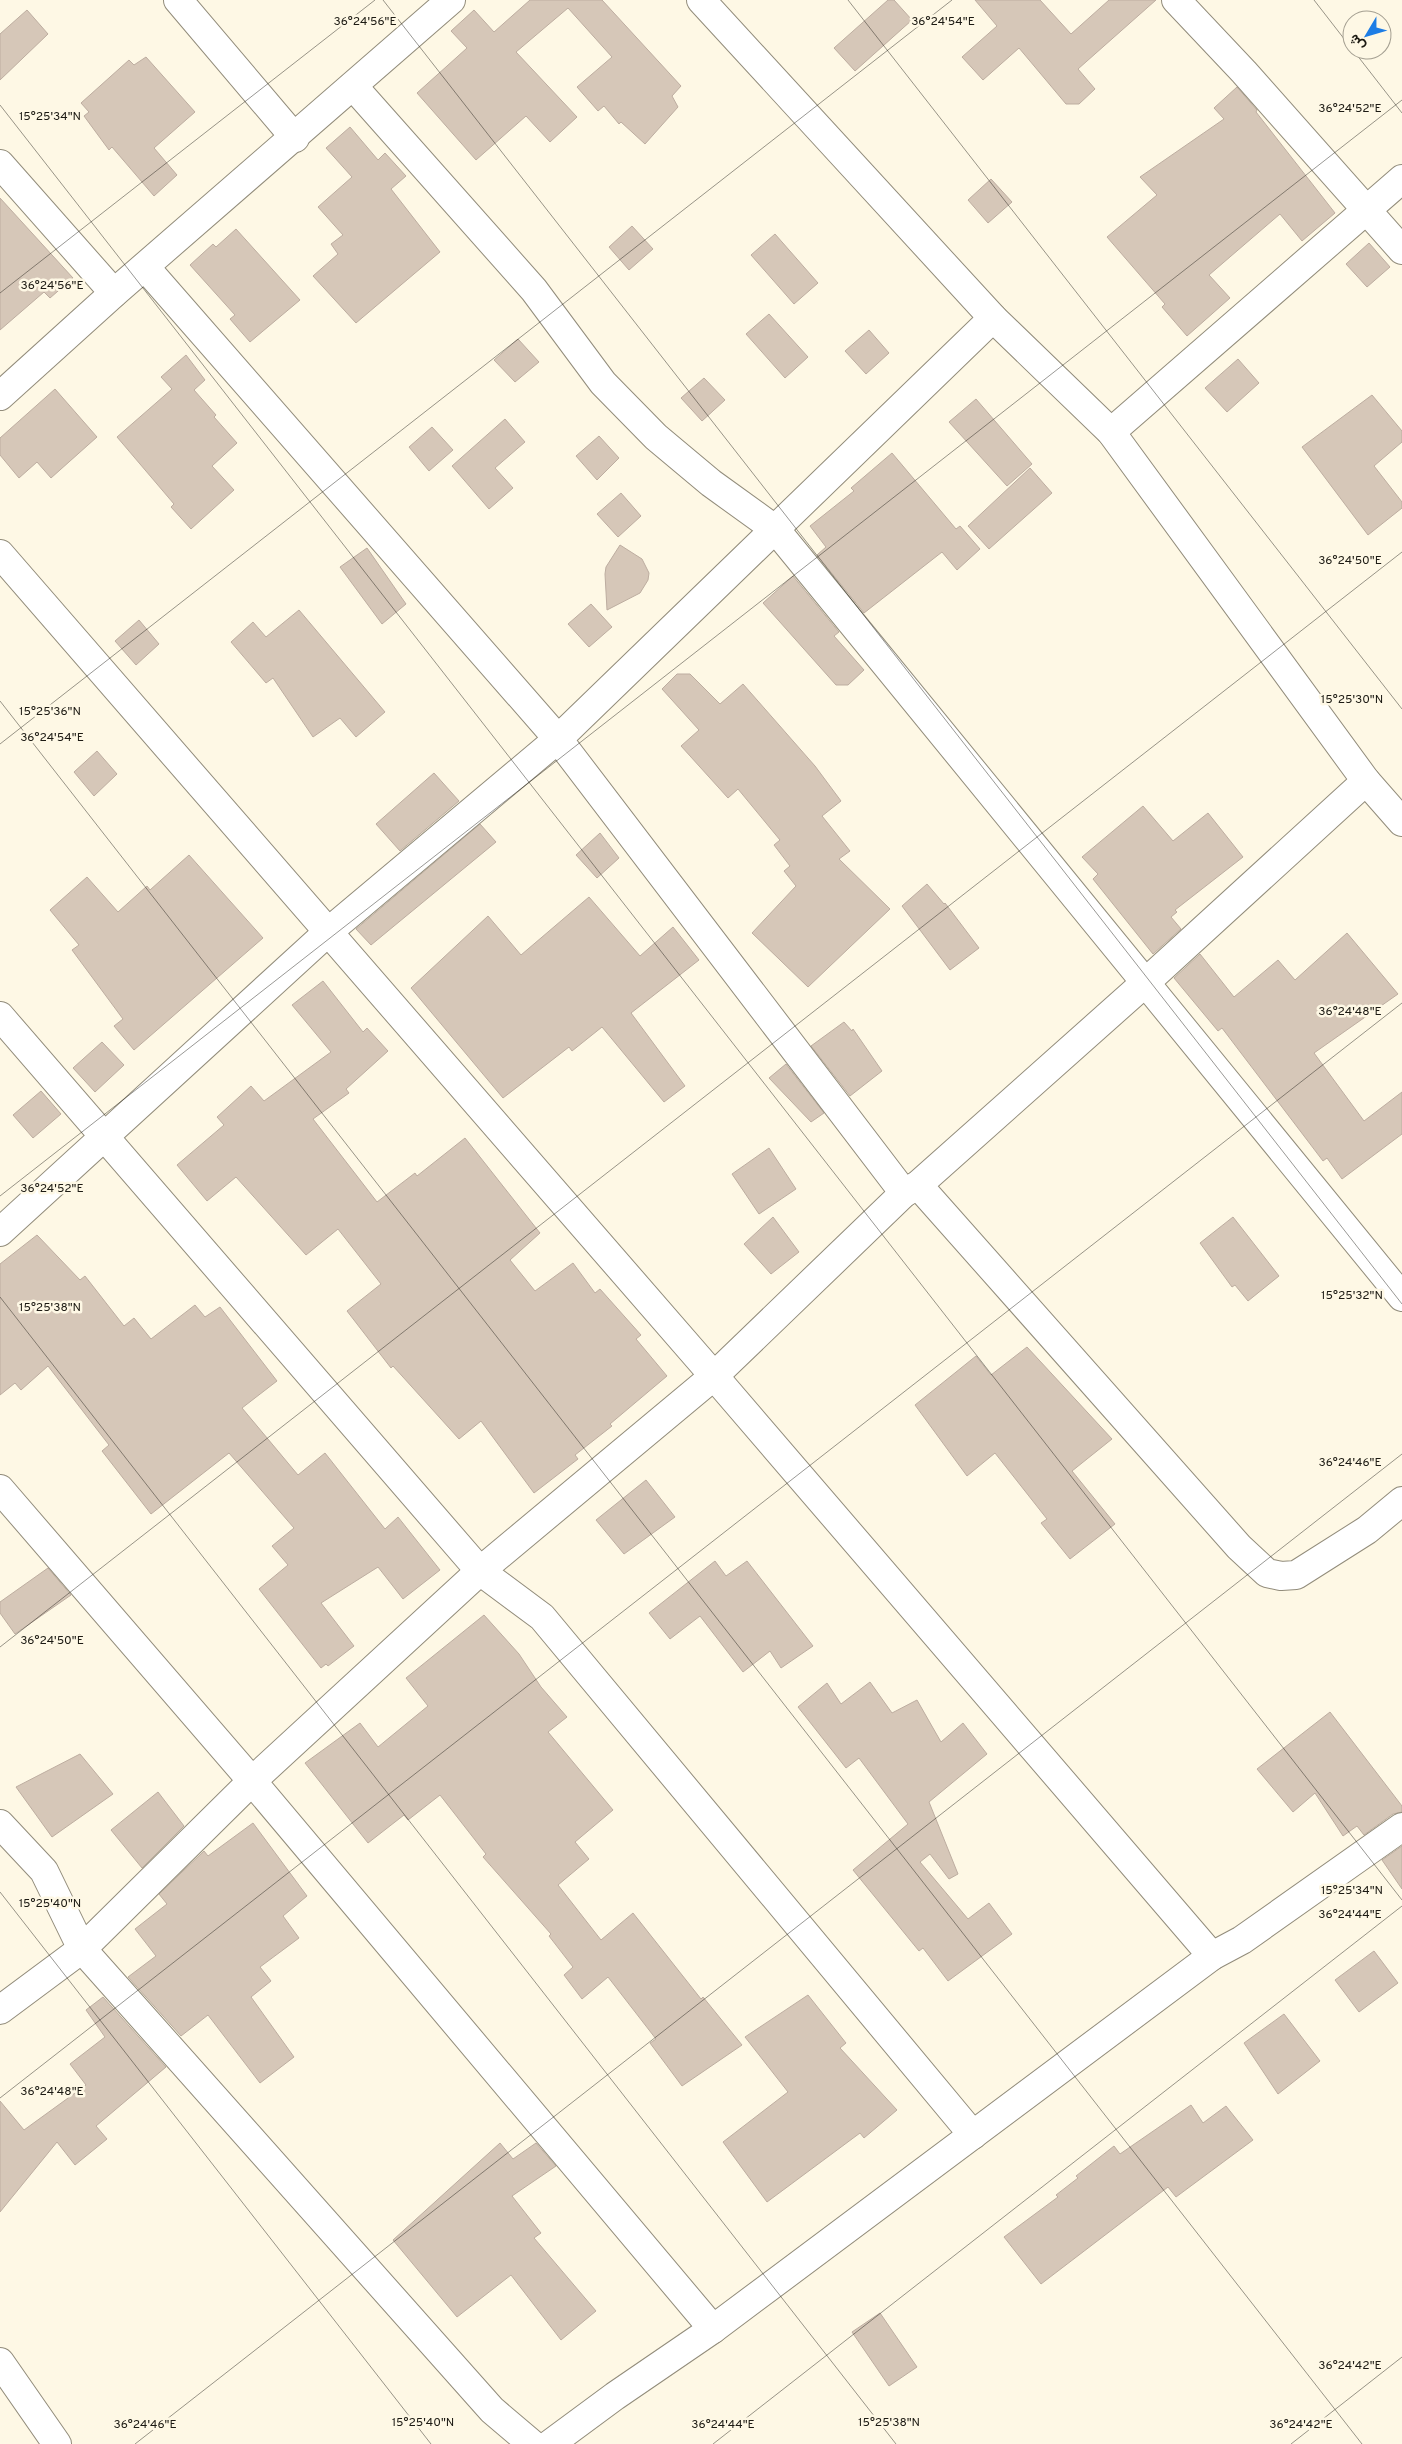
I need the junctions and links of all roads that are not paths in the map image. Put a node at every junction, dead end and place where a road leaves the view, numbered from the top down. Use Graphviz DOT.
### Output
graph roads {
  1 [pos="178,0"];
  2 [pos="451,0"];
  3 [pos="701,0"];
  4 [pos="1176,0"];
  5 [pos="353,86"];
  6 [pos="295,138"];
  7 [pos="0,164"];
  8 [pos="1402,179"];
  9 [pos="1365,211"];
  10 [pos="1402,250"];
  11 [pos="146,268"];
  12 [pos="114,293"];
  13 [pos="993,318"];
  14 [pos="0,396"];
  15 [pos="1111,432"];
  16 [pos="776,530"];
  17 [pos="0,554"];
  18 [pos="558,738"];
  19 [pos="1366,781"];
  20 [pos="1402,822"];
  21 [pos="328,932"];
  22 [pos="1146,982"];
  23 [pos="0,1016"];
  24 [pos="106,1136"];
  25 [pos="911,1189"];
  26 [pos="0,1232"];
  27 [pos="1402,1297"];
  28 [pos="714,1376"];
  29 [pos="0,1489"];
  30 [pos="1402,1501"];
  31 [pos="480,1571"];
  32 [pos="252,1781"];
  33 [pos="0,1824"];
  34 [pos="1402,1827"];
  35 [pos="82,1949"];
  36 [pos="1212,1956"];
  37 [pos="0,2010"];
  38 [pos="973,2135"];
  39 [pos="713,2329"];
  40 [pos="0,2362"];
  41 [pos="57,2444"];
  42 [pos="532,2444"];
  43 [pos="550,2444"];
  1 -- 6 [label="street"];
  2 -- 5 [label="street"];
  3 -- 13 [label="street"];
  4 -- 9 [label="street"];
  5 -- 6 [label="street"];
  5 -- 16 [label="street"];
  6 -- 11 [label="street"];
  7 -- 12 [label="street"];
  8 -- 9 [label="street"];
  9 -- 10 [label="street"];
  9 -- 15 [label="street"];
  11 -- 12 [label="street"];
  11 -- 18 [label="street"];
  12 -- 14 [label="street"];
  13 -- 15 [label="street"];
  13 -- 16 [label="street"];
  15 -- 19 [label="street"];
  16 -- 18 [label="street"];
  16 -- 22 [label="street"];
  17 -- 21 [label="street"];
  18 -- 21 [label="street"];
  18 -- 25 [label="street"];
  19 -- 20 [label="street"];
  19 -- 22 [label="street"];
  21 -- 24 [label="street"];
  21 -- 28 [label="street"];
  22 -- 25 [label="street"];
  22 -- 27 [label="street"];
  23 -- 24 [label="street"];
  24 -- 26 [label="street"];
  24 -- 31 [label="street"];
  25 -- 28 [label="street"];
  25 -- 30 [label="street"];
  28 -- 31 [label="street"];
  28 -- 36 [label="street"];
  29 -- 32 [label="street"];
  31 -- 32 [label="street"];
  31 -- 38 [label="street"];
  32 -- 35 [label="street"];
  32 -- 39 [label="street"];
  33 -- 35 [label="street"];
  34 -- 36 [label="street"];
  35 -- 37 [label="street"];
  35 -- 42 [label="street"];
  36 -- 38 [label="street"];
  38 -- 39 [label="street"];
  39 -- 43 [label="street"];
  40 -- 41 [label="street"];
}
